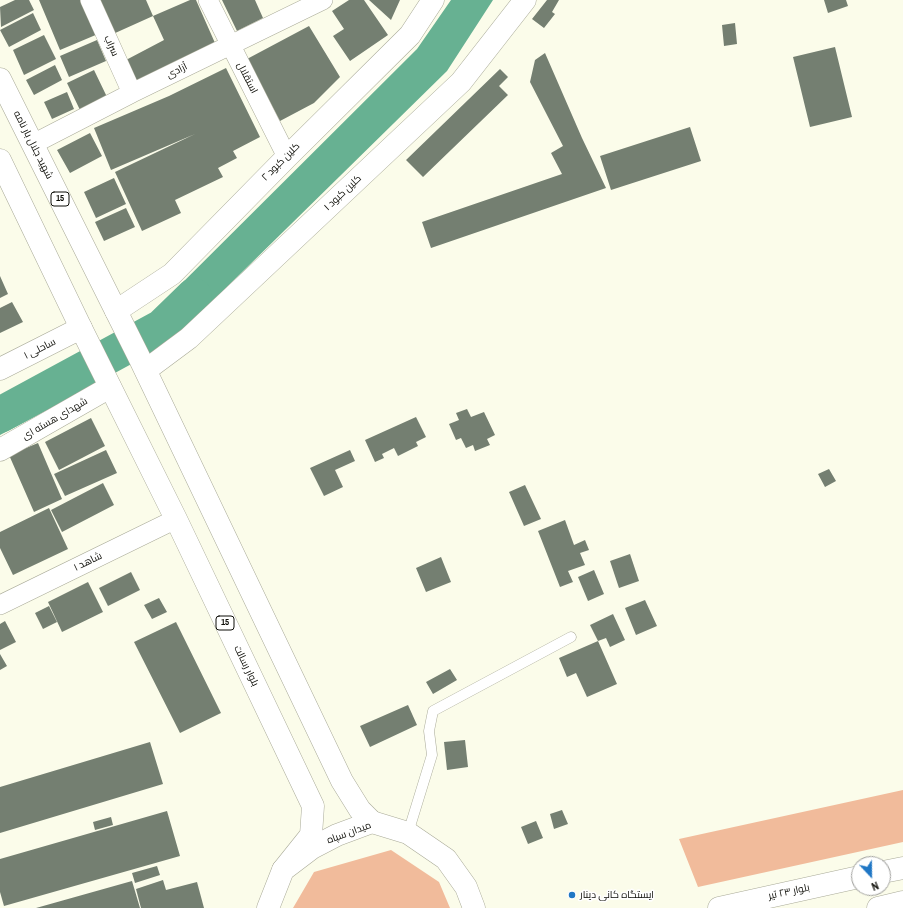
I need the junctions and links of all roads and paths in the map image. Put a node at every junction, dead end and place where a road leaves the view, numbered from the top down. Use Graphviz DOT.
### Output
graph roads {
  1 [pos="90,0"];
  2 [pos="208,0"];
  3 [pos="323,0"];
  4 [pos="433,0"];
  5 [pos="525,0"];
  6 [pos="231,45"];
  7 [pos="0,79"];
  8 [pos="132,93"];
  9 [pos="33,144"];
  10 [pos="287,157"];
  11 [pos="0,160"];
  12 [pos="118,314"];
  13 [pos="83,333"];
  14 [pos="142,363"];
  15 [pos="0,369"];
  16 [pos="107,381"];
  17 [pos="0,450"];
  18 [pos="176,519"];
  19 [pos="0,605"];
  20 [pos="571,637"];
  21 [pos="372,822"];
  22 [pos="408,833"];
  23 [pos="903,868"];
  24 [pos="284,870"];
  25 [pos="891,870"];
  26 [pos="851,879"];
  27 [pos="903,902"];
  28 [pos="268,908"];
  29 [pos="474,908"];
  30 [pos="719,908"];
  31 [pos="878,908"];
  1 -- 8 [label="street, سراب"];
  2 -- 6 [label="street, استقلال"];
  3 -- 6 [label="street, آزادی"];
  4 -- 10 [label="main road, کلین کبود ۲"];
  5 -- 14 [label="main road, کلین کبود ۱"];
  6 -- 8 [label="street, آزادی"];
  6 -- 10 [label="street, استقلال"];
  7 -- 9 [label="main road, شهید جلال بار نامه / 15"];
  8 -- 9 [label="street, آزادی"];
  9 -- 12 [label="main road, شهید جلال بار نامه / 15"];
  10 -- 12 [label="main road, کلین کبود ۲"];
  11 -- 13 [label="main road, 15"];
  12 -- 14 [label="main road, 15"];
  13 -- 15 [label="main road, ساحلی ۱"];
  13 -- 16 [label="main road, 15"];
  14 -- 21 [label="main road, 15"];
  16 -- 17 [label="main road, شهدای هسته ای"];
  16 -- 18 [label="main road, بلوار رسالت / 15"];
  18 -- 19 [label="street, شاهد ۱"];
  18 -- 24 [label="main road, بلوار رسالت / 15"];
  20 -- 22 [label="lane"];
  21 -- 22 [label="main road, میدان سپاه / 15"];
  21 -- 24 [label="main road, میدان سپاه / 15"];
  22 -- 29 [label="main road, میدان سپاه / 15"];
  23 -- 25 [label="main road"];
  24 -- 28 [label="main road, میدان سپاه / 15"];
  26 -- 30 [label="main road, بلوار ۲۳ تیر"];
  27 -- 31 [label="main road"];
}
